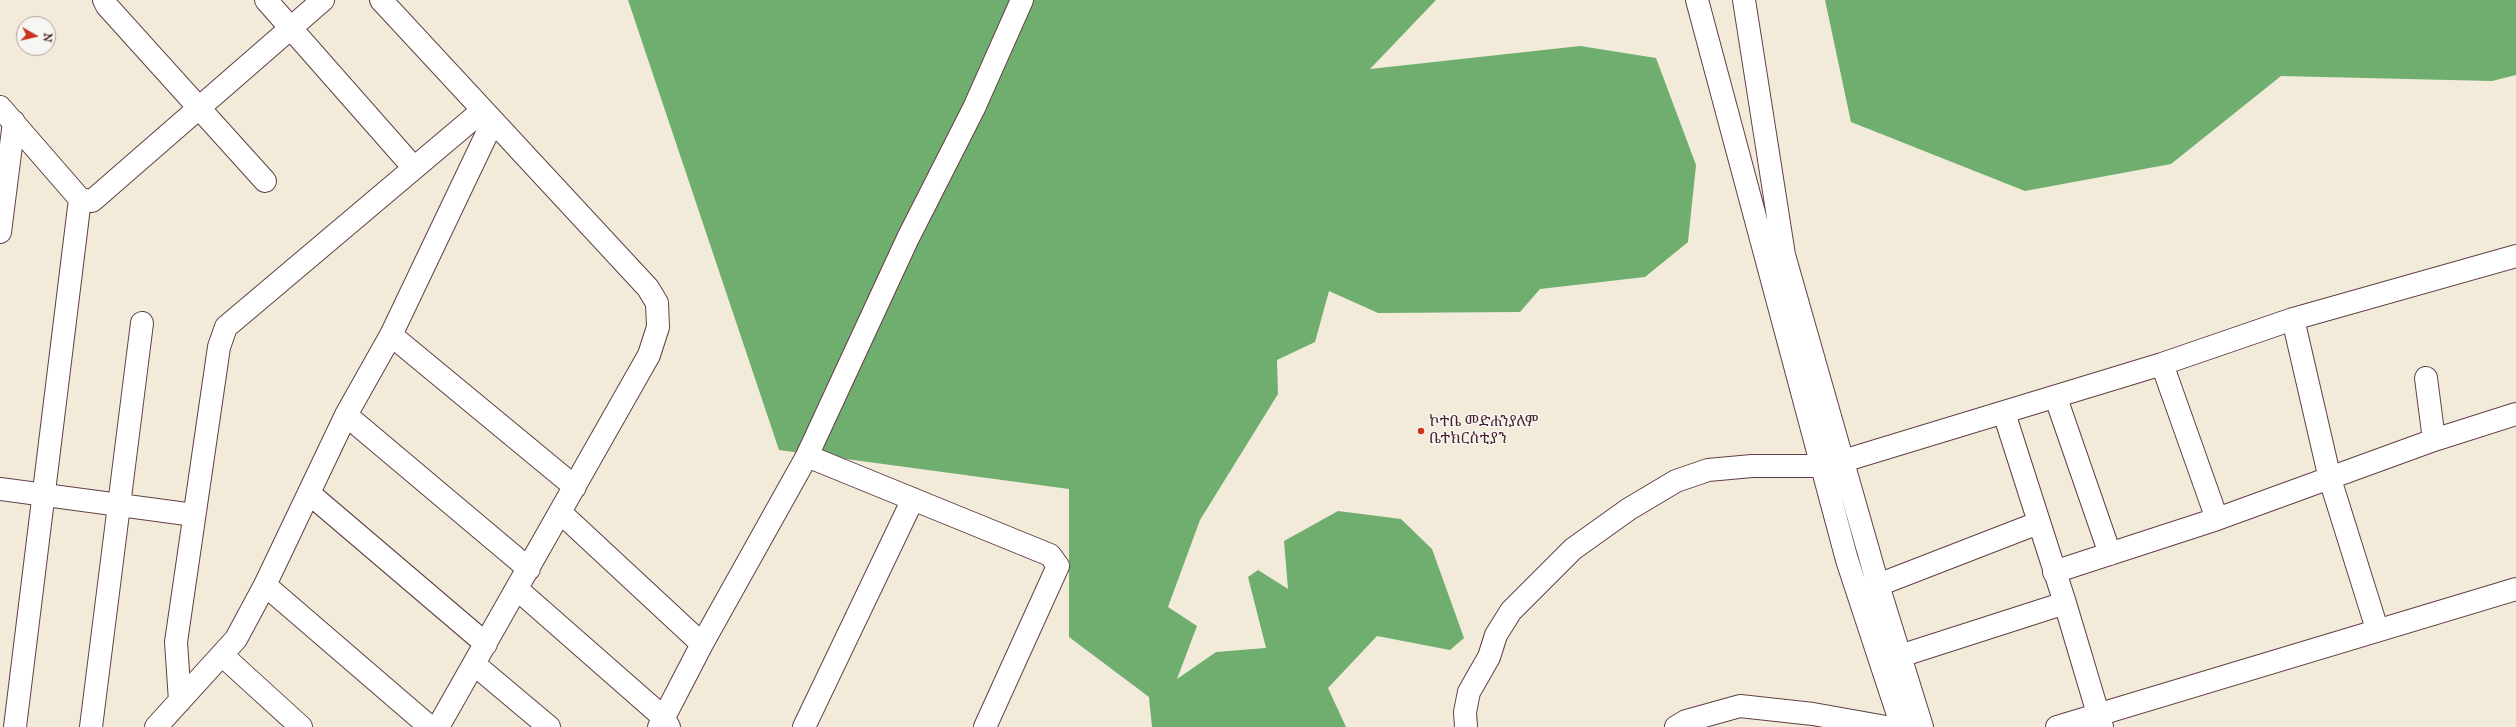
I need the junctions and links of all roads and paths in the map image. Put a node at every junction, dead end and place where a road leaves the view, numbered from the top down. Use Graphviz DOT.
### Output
graph roads {
  1 [pos="104,0"];
  2 [pos="266,0"];
  3 [pos="323,0"];
  4 [pos="381,0"];
  5 [pos="1022,0"];
  6 [pos="1697,0"];
  7 [pos="1744,0"];
  8 [pos="291,28"];
  9 [pos="199,108"];
  10 [pos="7,115"];
  11 [pos="488,116"];
  12 [pos="414,168"];
  13 [pos="265,181"];
  14 [pos="80,199"];
  15 [pos="0,232"];
  16 [pos="2516,256"];
  17 [pos="1776,258"];
  18 [pos="2293,319"];
  19 [pos="142,323"];
  20 [pos="391,335"];
  21 [pos="2162,364"];
  22 [pos="1805,365"];
  23 [pos="2426,378"];
  24 [pos="2056,398"];
  25 [pos="2004,413"];
  26 [pos="346,414"];
  27 [pos="2516,414"];
  28 [pos="2434,440"];
  29 [pos="807,456"];
  30 [pos="1843,461"];
  31 [pos="1821,466"];
  32 [pos="2330,479"];
  33 [pos="575,487"];
  34 [pos="0,489"];
  35 [pos="310,494"];
  36 [pos="44,495"];
  37 [pos="913,499"];
  38 [pos="120,505"];
  39 [pos="561,513"];
  40 [pos="194,515"];
  41 [pos="2217,519"];
  42 [pos="2038,523"];
  43 [pos="2110,554"];
  44 [pos="529,569"];
  45 [pos="2054,572"];
  46 [pos="1878,585"];
  47 [pos="265,586"];
  48 [pos="517,589"];
  49 [pos="2516,589"];
  50 [pos="2065,603"];
  51 [pos="2377,629"];
  52 [pos="486,644"];
  53 [pos="702,644"];
  54 [pos="222,655"];
  55 [pos="1900,656"];
  56 [pos="474,664"];
  57 [pos="180,701"];
  58 [pos="2101,721"];
  59 [pos="664,724"];
  60 [pos="15,727"];
  61 [pos="91,727"];
  62 [pos="156,727"];
  63 [pos="301,727"];
  64 [pos="430,727"];
  65 [pos="438,727"];
  66 [pos="549,727"];
  67 [pos="804,727"];
  68 [pos="984,727"];
  69 [pos="1466,727"];
  70 [pos="1676,727"];
  71 [pos="1886,727"];
  72 [pos="1902,727"];
  73 [pos="1922,727"];
  74 [pos="2057,727"];
  1 -- 9 [label="street"];
  2 -- 8 [label="street"];
  3 -- 8 [label="street"];
  4 -- 11 [label="street"];
  5 -- 29 [label="street"];
  6 -- 17 [label="street"];
  7 -- 17 [label="street"];
  8 -- 9 [label="street"];
  8 -- 12 [label="street"];
  9 -- 13 [label="street"];
  9 -- 14 [label="street"];
  10 -- 14 [label="street"];
  10 -- 15 [label="street"];
  11 -- 12 [label="street"];
  11 -- 20 [label="street"];
  11 -- 33 [label="street"];
  12 -- 40 [label="street"];
  14 -- 36 [label="street"];
  16 -- 18 [label="street"];
  17 -- 22 [label="street"];
  18 -- 21 [label="street"];
  18 -- 32 [label="street"];
  19 -- 38 [label="street"];
  20 -- 26 [label="street"];
  20 -- 33 [label="street"];
  21 -- 24 [label="street"];
  21 -- 41 [label="street"];
  22 -- 30 [label="street"];
  22 -- 31 [label="street"];
  23 -- 28 [label="street"];
  24 -- 25 [label="street"];
  24 -- 43 [label="street"];
  25 -- 30 [label="street"];
  25 -- 42 [label="street"];
  26 -- 35 [label="street"];
  26 -- 44 [label="street"];
  27 -- 28 [label="street"];
  28 -- 32 [label="street"];
  29 -- 37 [label="street"];
  29 -- 53 [label="street"];
  30 -- 31 [label="street"];
  30 -- 46 [label="street"];
  31 -- 69 [label="street"];
  31 -- 72 [label="street"];
  32 -- 41 [label="street"];
  32 -- 51 [label="street"];
  33 -- 39 [label="street"];
  34 -- 36 [label="street"];
  35 -- 47 [label="street"];
  35 -- 52 [label="street"];
  36 -- 38 [label="street"];
  36 -- 60 [label="street"];
  37 -- 67 [label="street"];
  37 -- 68 [label="street"];
  38 -- 40 [label="street"];
  38 -- 61 [label="street"];
  39 -- 44 [label="street"];
  39 -- 53 [label="street"];
  40 -- 57 [label="street"];
  41 -- 43 [label="street"];
  42 -- 45 [label="street"];
  42 -- 46 [label="street"];
  43 -- 45 [label="street"];
  44 -- 48 [label="street"];
  45 -- 50 [label="street"];
  46 -- 55 [label="street"];
  47 -- 54 [label="street"];
  47 -- 64 [label="street"];
  48 -- 52 [label="street"];
  48 -- 59 [label="street"];
  49 -- 51 [label="street"];
  50 -- 55 [label="street"];
  50 -- 58 [label="street"];
  51 -- 58 [label="street"];
  52 -- 56 [label="street"];
  53 -- 59 [label="street"];
  54 -- 57 [label="street"];
  54 -- 63 [label="street"];
  55 -- 73 [label="street"];
  56 -- 65 [label="street"];
  56 -- 66 [label="street"];
  57 -- 62 [label="street"];
  58 -- 74 [label="street"];
  70 -- 71 [label="street"];
}
